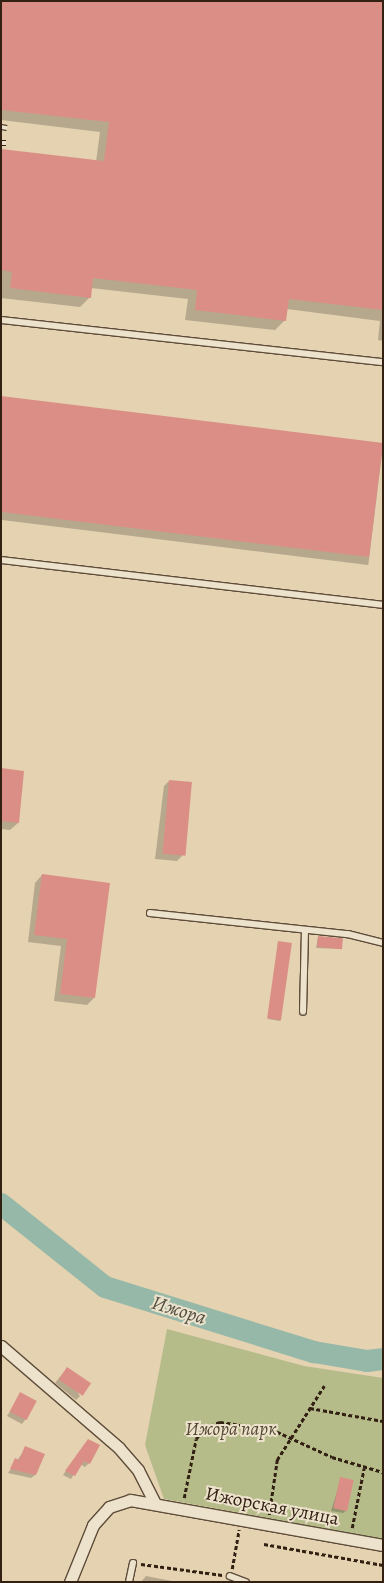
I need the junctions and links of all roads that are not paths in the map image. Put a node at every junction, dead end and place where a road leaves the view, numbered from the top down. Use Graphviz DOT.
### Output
graph roads {
  1 [pos="1,320"];
  2 [pos="383,362"];
  3 [pos="1,560"];
  4 [pos="383,605"];
  5 [pos="150,913"];
  6 [pos="305,931"];
  7 [pos="383,944"];
  8 [pos="303,1012"];
  9 [pos="1,1346"];
  10 [pos="155,1503"];
  11 [pos="383,1545"];
  12 [pos="133,1562"];
  13 [pos="230,1576"];
  14 [pos="70,1582"];
  15 [pos="129,1582"];
  16 [pos="246,1582"];
  1 -- 2 [label="lane"];
  3 -- 4 [label="lane"];
  5 -- 6 [label="lane"];
  6 -- 7 [label="lane"];
  6 -- 8 [label="lane"];
  9 -- 10 [label="street"];
  10 -- 11 [label="street, Ижорская улица"];
  10 -- 14 [label="street, Ижорская улица"];
  12 -- 15 [label="lane"];
  13 -- 16 [label="lane"];
}
